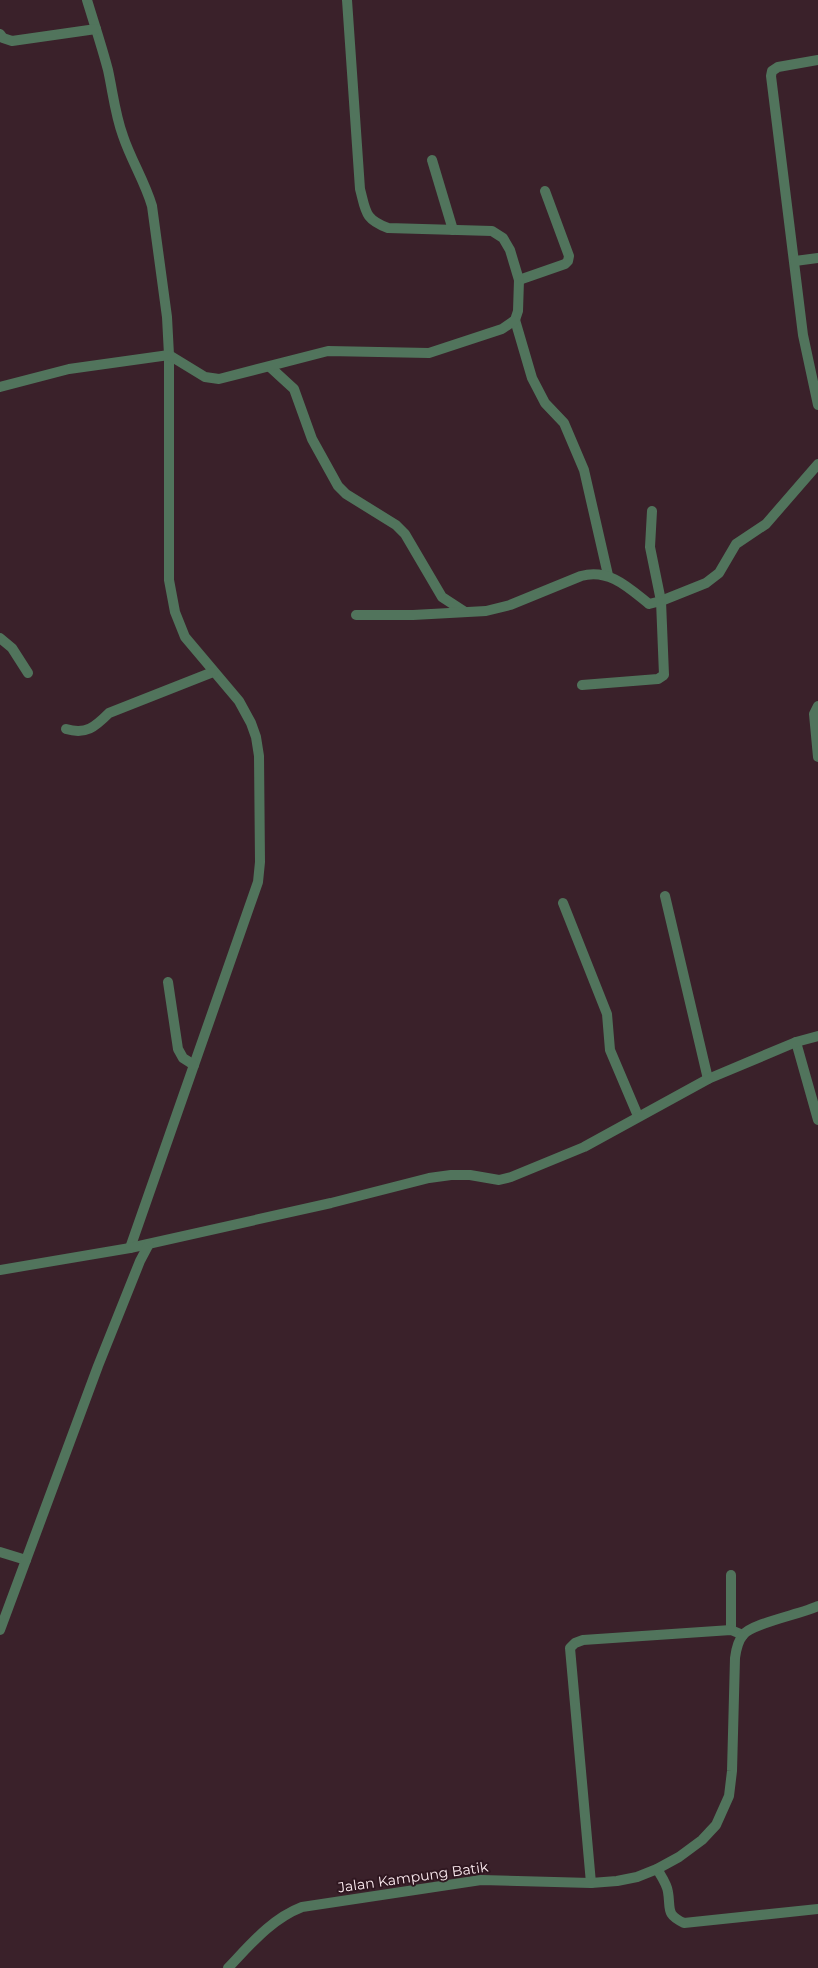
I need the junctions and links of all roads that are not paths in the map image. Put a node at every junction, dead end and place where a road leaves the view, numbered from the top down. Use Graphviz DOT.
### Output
graph roads {
  1 [pos="87,0"];
  2 [pos="347,0"];
  3 [pos="96,29"];
  4 [pos="0,34"];
  5 [pos="818,60"];
  6 [pos="432,160"];
  7 [pos="545,191"];
  8 [pos="452,230"];
  9 [pos="818,258"];
  10 [pos="795,260"];
  11 [pos="519,280"];
  12 [pos="515,320"];
  13 [pos="169,355"];
  14 [pos="270,367"];
  15 [pos="0,387"];
  16 [pos="818,405"];
  17 [pos="818,464"];
  18 [pos="652,511"];
  19 [pos="608,575"];
  20 [pos="661,601"];
  21 [pos="465,612"];
  22 [pos="356,615"];
  23 [pos="0,638"];
  24 [pos="213,672"];
  25 [pos="28,673"];
  26 [pos="582,685"];
  27 [pos="818,706"];
  28 [pos="66,729"];
  29 [pos="818,757"];
  30 [pos="664,896"];
  31 [pos="563,903"];
  32 [pos="168,982"];
  33 [pos="818,1036"];
  34 [pos="796,1042"];
  35 [pos="194,1065"];
  36 [pos="708,1079"];
  37 [pos="638,1116"];
  38 [pos="818,1120"];
  39 [pos="149,1244"];
  40 [pos="130,1248"];
  41 [pos="0,1270"];
  42 [pos="0,1552"];
  43 [pos="26,1560"];
  44 [pos="731,1575"];
  45 [pos="818,1606"];
  46 [pos="0,1630"];
  47 [pos="731,1630"];
  48 [pos="743,1635"];
  49 [pos="658,1869"];
  50 [pos="590,1883"];
  51 [pos="818,1909"];
  52 [pos="228,1968"];
  1 -- 3 [label="street"];
  2 -- 8 [label="street"];
  3 -- 4 [label="street"];
  3 -- 13 [label="street"];
  5 -- 10 [label="street"];
  6 -- 8 [label="street"];
  7 -- 11 [label="street"];
  8 -- 11 [label="street"];
  9 -- 10 [label="street"];
  10 -- 16 [label="street"];
  11 -- 12 [label="street"];
  12 -- 14 [label="street"];
  12 -- 19 [label="street"];
  13 -- 14 [label="street"];
  13 -- 15 [label="street"];
  13 -- 24 [label="street"];
  14 -- 21 [label="street"];
  17 -- 20 [label="street"];
  18 -- 20 [label="street"];
  19 -- 20 [label="street"];
  19 -- 21 [label="street"];
  20 -- 26 [label="street"];
  21 -- 22 [label="street"];
  23 -- 25 [label="street"];
  24 -- 28 [label="street"];
  24 -- 35 [label="street"];
  27 -- 29 [label="street"];
  30 -- 36 [label="street"];
  31 -- 37 [label="street"];
  32 -- 35 [label="street"];
  33 -- 34 [label="street"];
  34 -- 36 [label="street"];
  34 -- 38 [label="street"];
  35 -- 40 [label="street"];
  36 -- 37 [label="street"];
  37 -- 39 [label="street"];
  39 -- 40 [label="street"];
  39 -- 43 [label="street"];
  40 -- 41 [label="street"];
  42 -- 43 [label="street"];
  43 -- 46 [label="street"];
  44 -- 47 [label="street"];
  45 -- 48 [label="street"];
  47 -- 48 [label="street"];
  47 -- 50 [label="street"];
  48 -- 49 [label="street, Jalan Kampung Batik"];
  49 -- 50 [label="street, Jalan Kampung Batik"];
  49 -- 51 [label="street"];
  50 -- 52 [label="street, Jalan Kampung Batik"];
}
